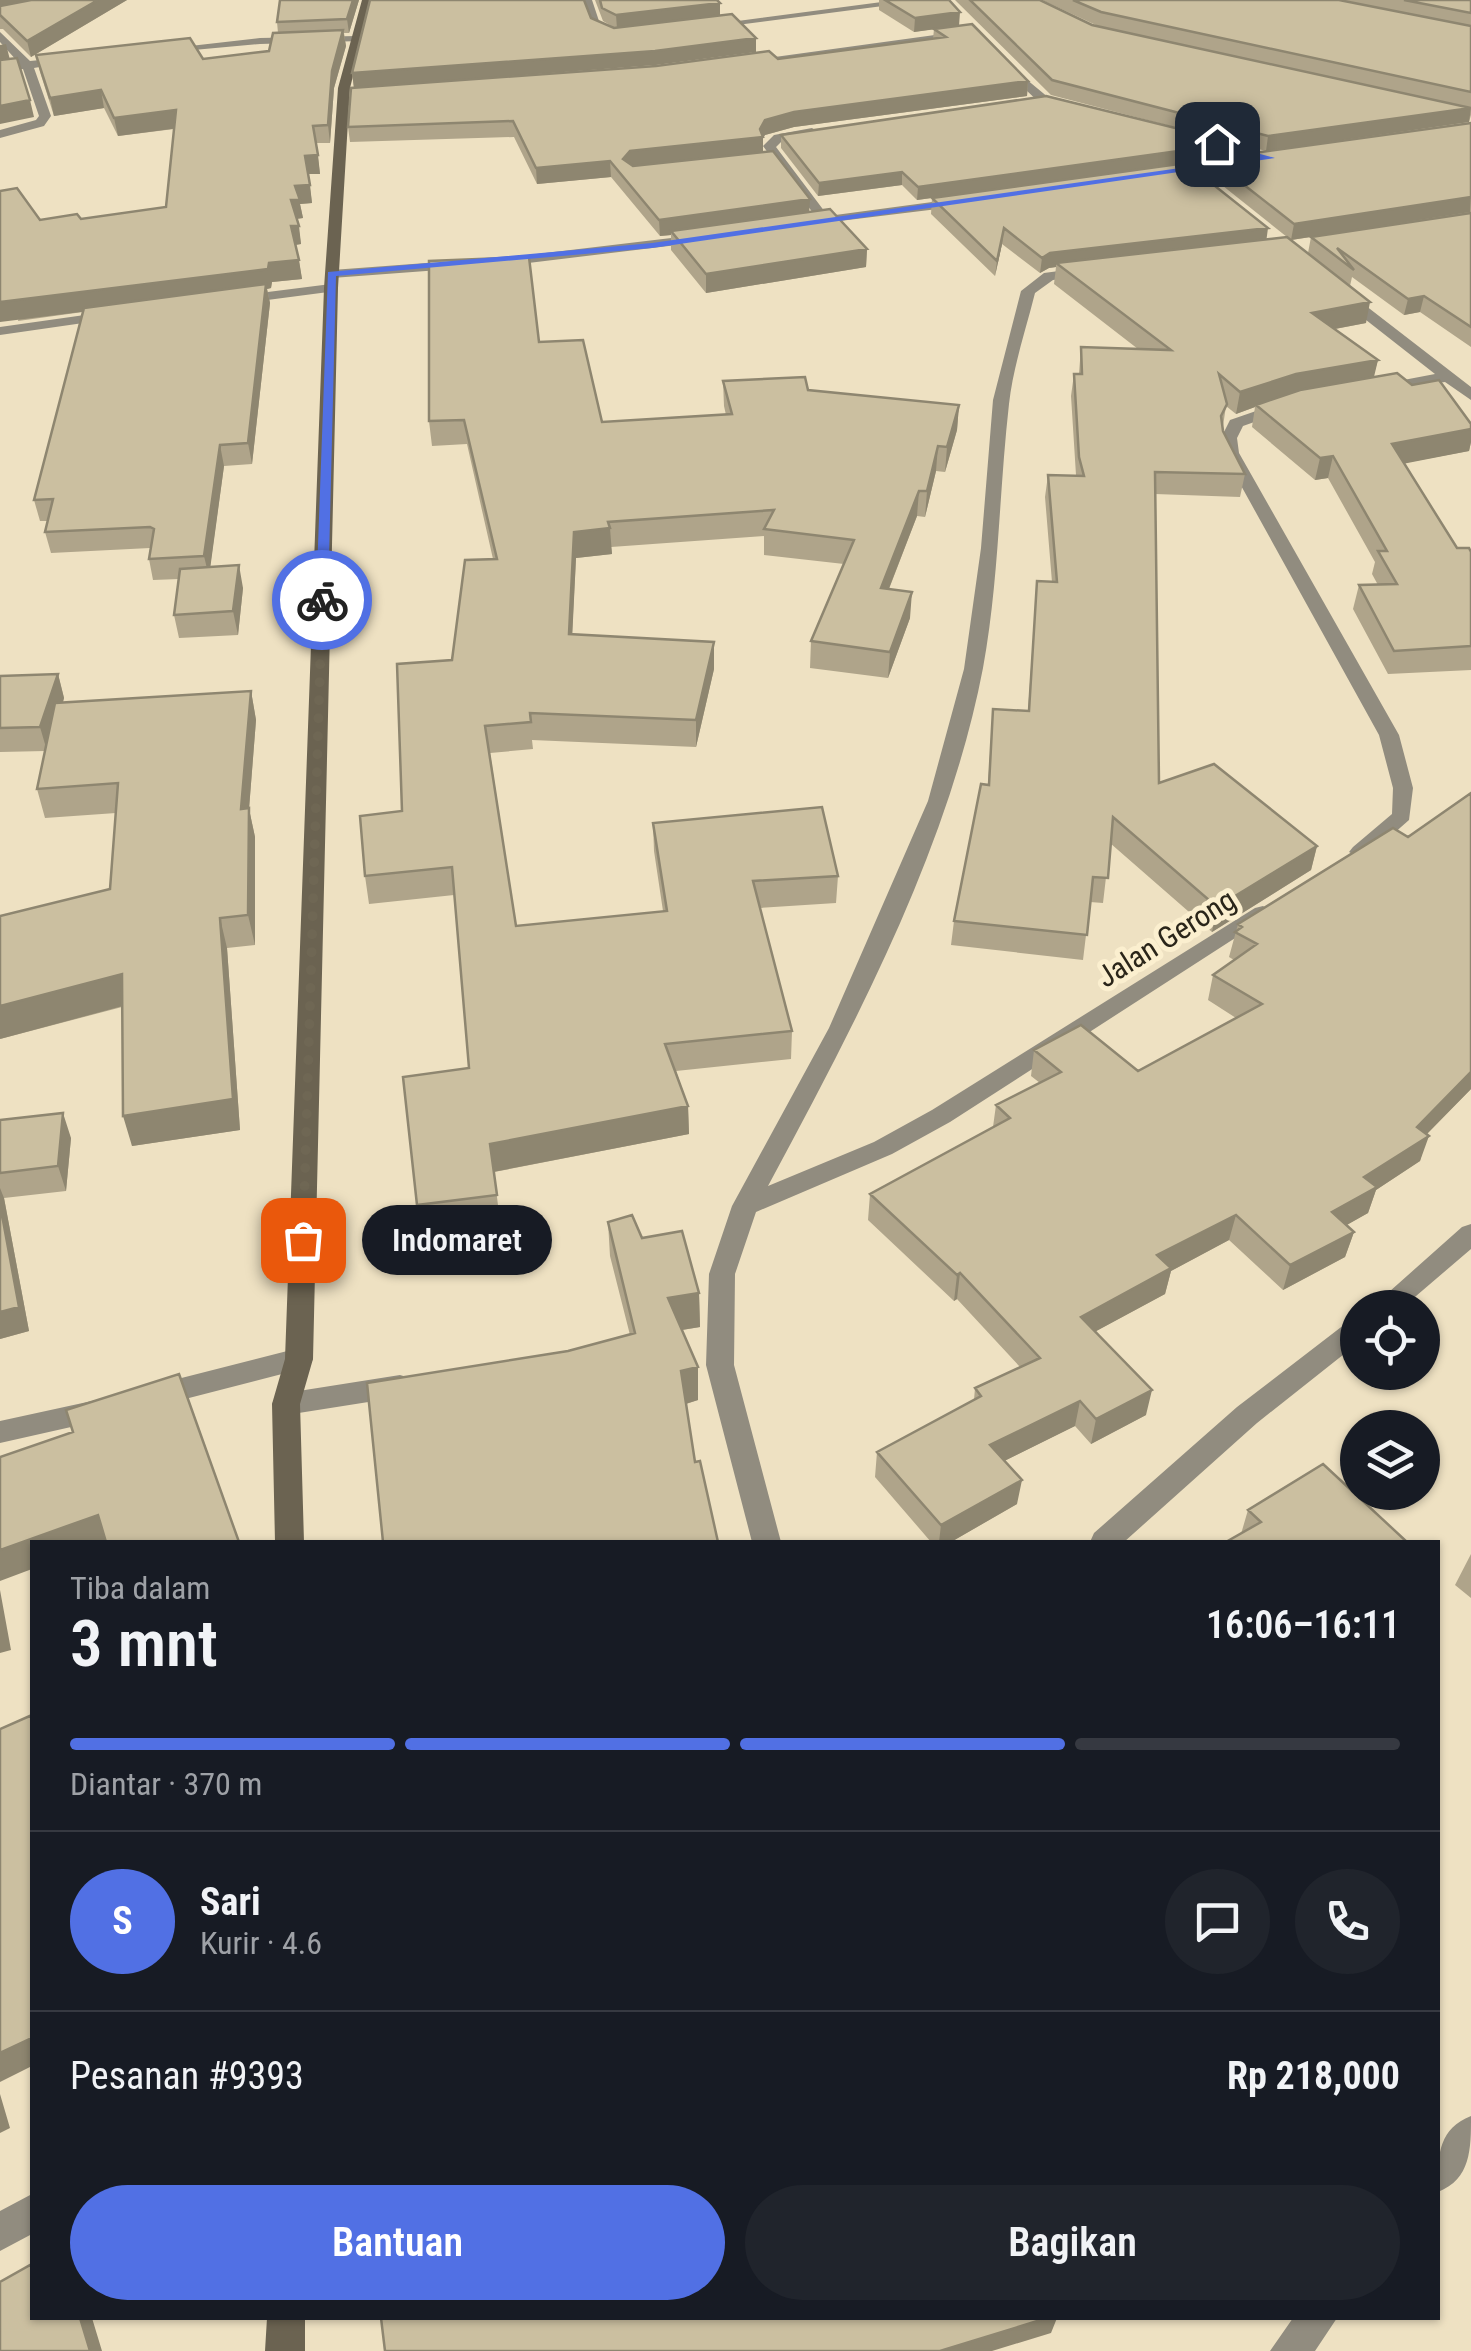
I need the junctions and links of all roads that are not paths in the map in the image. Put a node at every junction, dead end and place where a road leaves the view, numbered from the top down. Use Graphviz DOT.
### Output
graph roads {
  1 [pos="366,0"];
  2 [pos="587,0"];
  3 [pos="924,0"];
  4 [pos="969,27"];
  5 [pos="687,28"];
  6 [pos="0,34"];
  7 [pos="634,34"];
  8 [pos="356,39"];
  9 [pos="986,46"];
  10 [pos="154,51"];
  11 [pos="81,59"];
  12 [pos="732,64"];
  13 [pos="26,65"];
  14 [pos="0,68"];
  15 [pos="1045,101"];
  16 [pos="1030,104"];
  17 [pos="1090,113"];
  18 [pos="829,130"];
  19 [pos="0,134"];
  20 [pos="1231,148"];
  21 [pos="778,159"];
  22 [pos="760,161"];
  23 [pos="1187,170"];
  24 [pos="1148,175"];
  25 [pos="1205,184"];
  26 [pos="974,200"];
  27 [pos="824,220"];
  28 [pos="788,225"];
  29 [pos="718,236"];
  30 [pos="1116,267"];
  31 [pos="331,281"];
  32 [pos="1328,284"];
  33 [pos="220,302"];
  34 [pos="128,313"];
  35 [pos="0,331"];
  36 [pos="1447,377"];
  37 [pos="1350,394"];
  38 [pos="1471,395"];
  39 [pos="1311,401"];
  40 [pos="1345,862"];
  41 [pos="1280,903"];
  42 [pos="746,1206"];
  43 [pos="1471,1234"];
  44 [pos="1405,1290"];
  45 [pos="1340,1342"];
  46 [pos="299,1360"];
  47 [pos="435,1381"];
  48 [pos="286,1404"];
  49 [pos="0,1432"];
  50 [pos="289,1540"];
  51 [pos="765,1540"];
  52 [pos="1106,1540"];
  53 [pos="1471,2134"];
  54 [pos="1440,2172"];
  55 [pos="30,2214"];
  56 [pos="0,2232"];
  57 [pos="286,2320"];
  58 [pos="1316,2320"];
  59 [pos="285,2351"];
  60 [pos="1290,2351"];
  1 -- 8 [label="street"];
  2 -- 7 [label="street"];
  3 -- 5 [label="street"];
  4 -- 12 [label="street"];
  6 -- 13 [label="street"];
  8 -- 10 [label="street"];
  8 -- 31 [label="street"];
  9 -- 15 [label="street"];
  11 -- 13 [label="street"];
  13 -- 14 [label="street"];
  13 -- 19 [label="street"];
  15 -- 16 [label="street"];
  15 -- 17 [label="street"];
  18 -- 21 [label="street"];
  20 -- 23 [label="street"];
  21 -- 22 [label="street"];
  21 -- 27 [label="street"];
  23 -- 24 [label="street"];
  23 -- 25 [label="street"];
  26 -- 27 [label="street"];
  27 -- 28 [label="street"];
  29 -- 31 [label="street"];
  30 -- 42 [label="street"];
  31 -- 33 [label="street"];
  31 -- 46 [label="street"];
  32 -- 36 [label="street"];
  34 -- 35 [label="street"];
  36 -- 37 [label="street"];
  36 -- 38 [label="street"];
  39 -- 40 [label="street"];
  41 -- 42 [label="street, Jalan Gerong"];
  42 -- 51 [label="street"];
  43 -- 44 [label="street"];
  45 -- 52 [label="street"];
  46 -- 48 [label="street"];
  46 -- 49 [label="street"];
  47 -- 48 [label="street"];
  48 -- 50 [label="street"];
  53 -- 54 [label="street"];
  55 -- 56 [label="street"];
  57 -- 59 [label="street"];
  58 -- 60 [label="street"];
}
